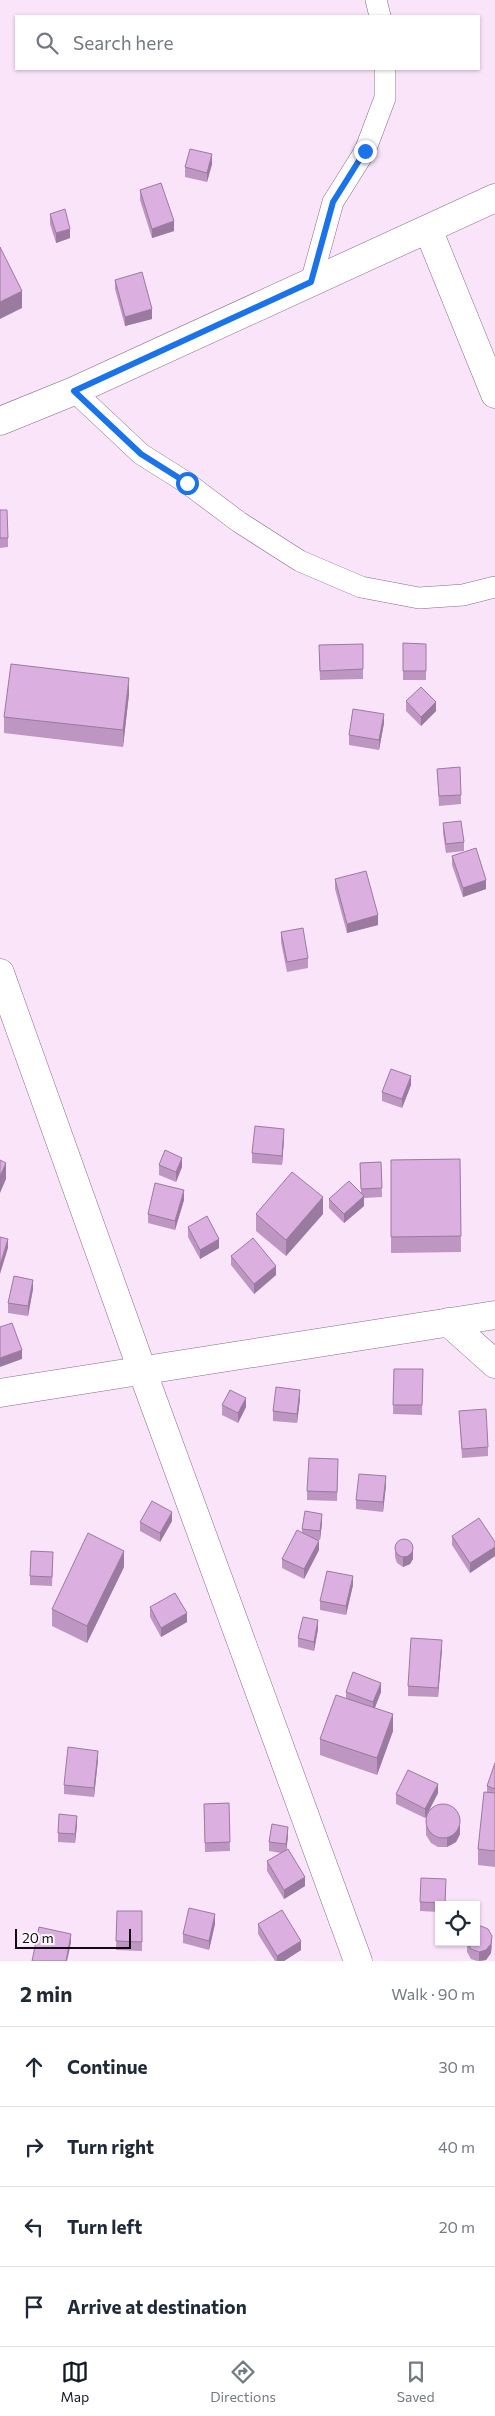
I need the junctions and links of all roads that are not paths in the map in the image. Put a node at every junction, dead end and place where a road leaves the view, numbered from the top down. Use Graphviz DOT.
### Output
graph roads {
  1 [pos="376,0"];
  2 [pos="380,15"];
  3 [pos="385,70"];
  4 [pos="495,198"];
  5 [pos="428,229"];
  6 [pos="311,282"];
  7 [pos="74,391"];
  8 [pos="495,394"];
  9 [pos="0,421"];
  10 [pos="495,586"];
  11 [pos="0,973"];
  12 [pos="495,1314"];
  13 [pos="448,1322"];
  14 [pos="495,1364"];
  15 [pos="142,1371"];
  16 [pos="0,1394"];
  17 [pos="358,1961"];
  1 -- 2 [label="lane"];
  3 -- 6 [label="lane"];
  4 -- 5 [label="street"];
  5 -- 6 [label="street"];
  5 -- 8 [label="street"];
  6 -- 7 [label="street"];
  7 -- 9 [label="street"];
  7 -- 10 [label="lane"];
  11 -- 15 [label="street"];
  12 -- 13 [label="street"];
  13 -- 14 [label="street"];
  13 -- 15 [label="street"];
  15 -- 16 [label="street"];
  15 -- 17 [label="street"];
}
